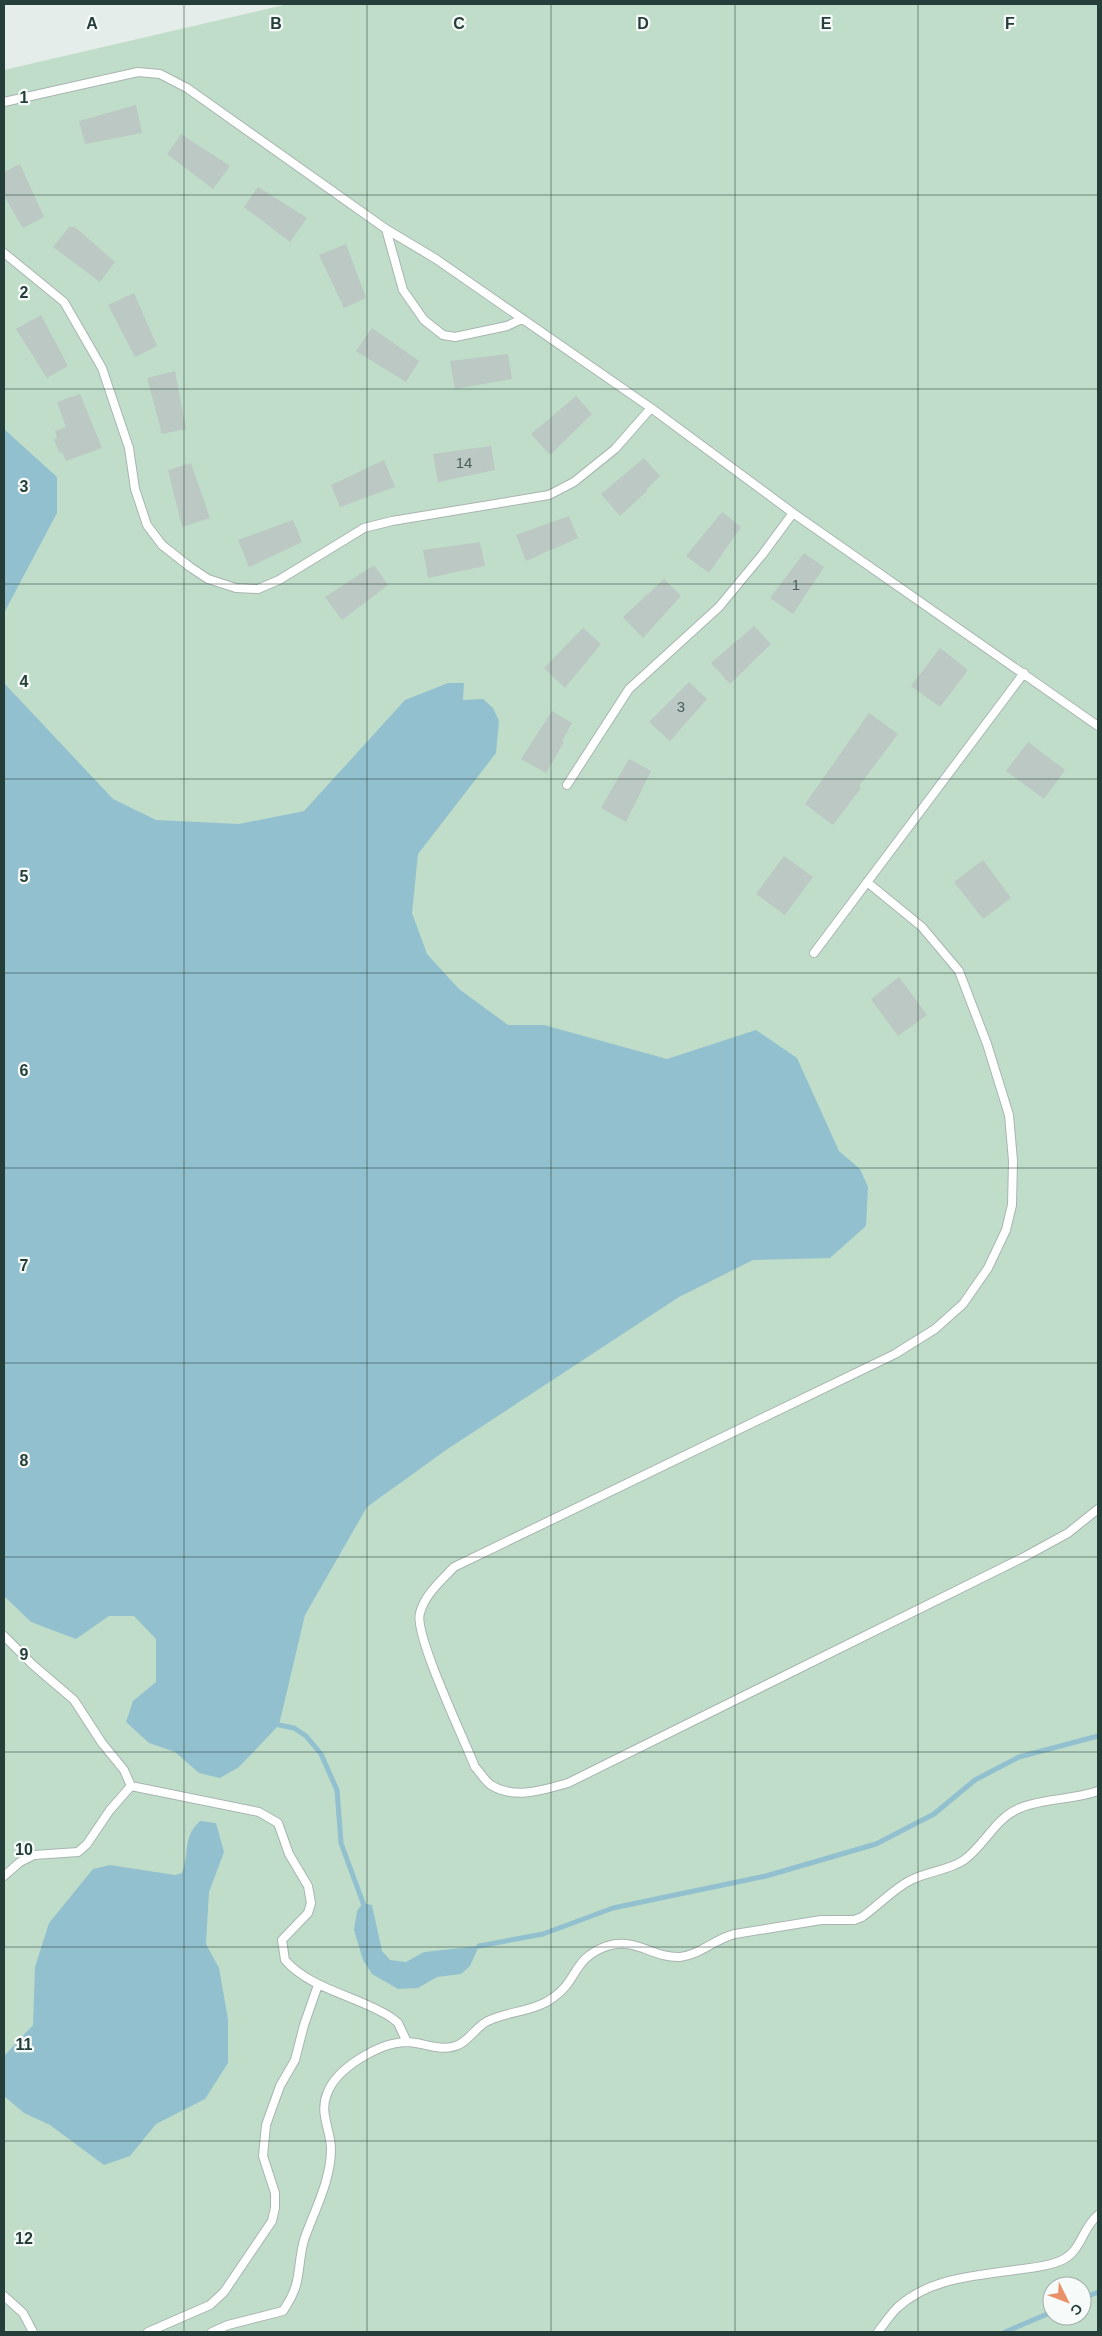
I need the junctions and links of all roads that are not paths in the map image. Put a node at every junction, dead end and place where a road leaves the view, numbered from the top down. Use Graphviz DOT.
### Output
graph roads {
  1 [pos="4,102"];
  2 [pos="386,229"];
  3 [pos="4,253"];
  4 [pos="522,319"];
  5 [pos="651,408"];
  6 [pos="794,512"];
  7 [pos="1024,673"];
  8 [pos="1098,726"];
  9 [pos="567,785"];
  10 [pos="867,882"];
  11 [pos="814,952"];
  12 [pos="1098,1509"];
  13 [pos="4,1636"];
  14 [pos="132,1786"];
  15 [pos="1098,1791"];
  16 [pos="4,1876"];
  17 [pos="318,1985"];
  18 [pos="407,2042"];
  19 [pos="1098,2215"];
  20 [pos="4,2296"];
  21 [pos="33,2332"];
  22 [pos="148,2332"];
  23 [pos="212,2332"];
  24 [pos="878,2332"];
  1 -- 2 [label="lane"];
  2 -- 4 [label="lane"];
  2 -- 4 [label="lane"];
  3 -- 5 [label="lane"];
  4 -- 5 [label="lane"];
  5 -- 6 [label="lane"];
  6 -- 7 [label="lane"];
  6 -- 9 [label="lane"];
  7 -- 8 [label="lane"];
  7 -- 10 [label="lane"];
  10 -- 11 [label="lane"];
  10 -- 12 [label="lane"];
  13 -- 14 [label="lane"];
  14 -- 16 [label="lane"];
  14 -- 17 [label="lane"];
  15 -- 18 [label="lane"];
  17 -- 18 [label="lane"];
  17 -- 22 [label="lane"];
  18 -- 23 [label="lane"];
  19 -- 24 [label="lane"];
  20 -- 21 [label="lane"];
}
